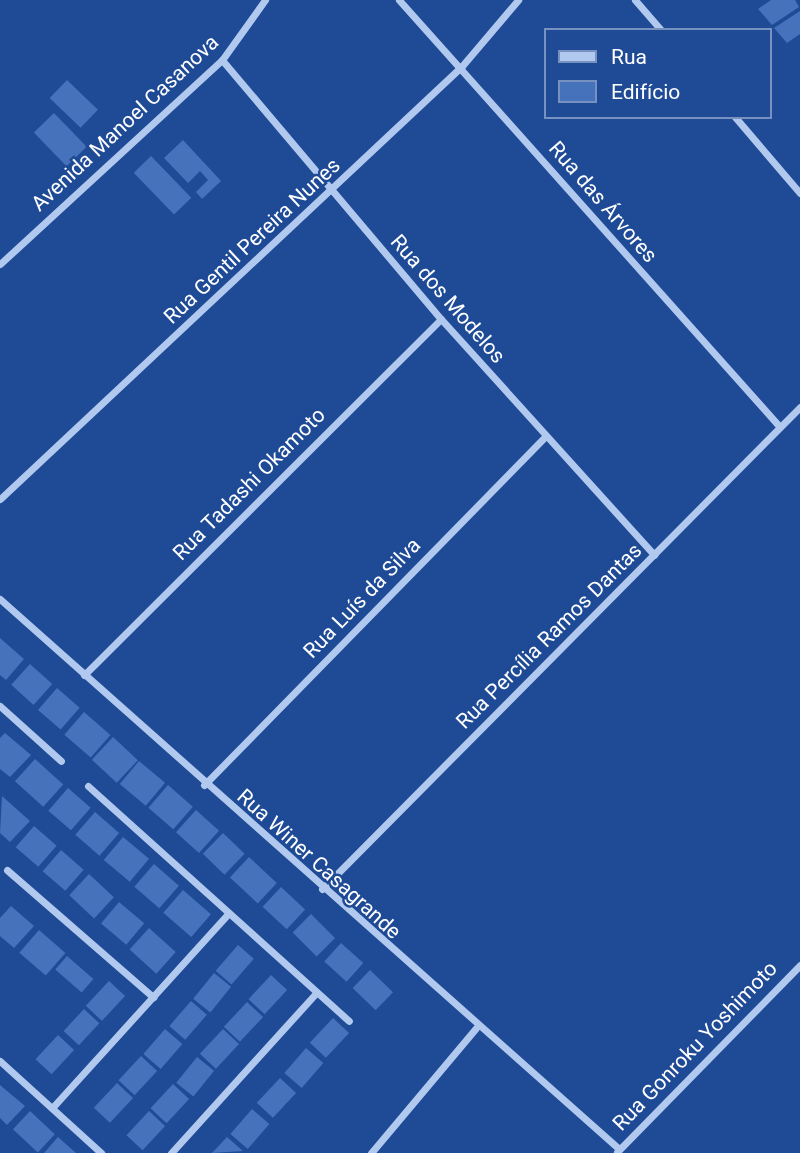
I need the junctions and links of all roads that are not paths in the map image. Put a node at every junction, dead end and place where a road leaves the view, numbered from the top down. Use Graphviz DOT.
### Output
graph roads {
  1 [pos="265,0"];
  2 [pos="399,0"];
  3 [pos="518,0"];
  4 [pos="635,0"];
  5 [pos="659,28"];
  6 [pos="222,60"];
  7 [pos="462,66"];
  8 [pos="738,119"];
  9 [pos="332,190"];
  10 [pos="800,193"];
  11 [pos="0,264"];
  12 [pos="441,318"];
  13 [pos="800,407"];
  14 [pos="780,427"];
  15 [pos="545,437"];
  16 [pos="0,499"];
  17 [pos="654,555"];
  18 [pos="0,599"];
  19 [pos="84,675"];
  20 [pos="0,706"];
  21 [pos="61,761"];
  22 [pos="204,785"];
  23 [pos="88,786"];
  24 [pos="8,870"];
  25 [pos="322,889"];
  26 [pos="229,913"];
  27 [pos="800,965"];
  28 [pos="317,992"];
  29 [pos="153,997"];
  30 [pos="349,1021"];
  31 [pos="476,1028"];
  32 [pos="0,1060"];
  33 [pos="52,1108"];
  34 [pos="617,1151"];
  35 [pos="101,1153"];
  36 [pos="171,1153"];
  37 [pos="371,1153"];
  1 -- 6 [label="street, Avenida Manoel Casanova"];
  2 -- 7 [label="street, Rua das Árvores"];
  3 -- 7 [label="street, Rua Gentil Pereira Nunes"];
  4 -- 5 [label="street"];
  6 -- 9 [label="street, Rua dos Modelos"];
  6 -- 11 [label="street, Avenida Manoel Casanova"];
  7 -- 9 [label="street, Rua Gentil Pereira Nunes"];
  7 -- 14 [label="street, Rua das Árvores"];
  8 -- 10 [label="street"];
  9 -- 12 [label="street, Rua dos Modelos"];
  9 -- 16 [label="street, Rua Gentil Pereira Nunes"];
  12 -- 15 [label="street, Rua dos Modelos"];
  12 -- 19 [label="street, Rua Tadashi Okamoto"];
  13 -- 14 [label="street, Rua Percília Ramos Dantas"];
  14 -- 17 [label="street, Rua Percília Ramos Dantas"];
  15 -- 17 [label="street, Rua dos Modelos"];
  15 -- 22 [label="street, Rua Luís da Silva"];
  17 -- 25 [label="street, Rua Percília Ramos Dantas"];
  18 -- 19 [label="street, Rua Winer Casagrande"];
  19 -- 22 [label="street, Rua Winer Casagrande"];
  20 -- 21 [label="street"];
  22 -- 25 [label="street, Rua Winer Casagrande"];
  23 -- 26 [label="street"];
  24 -- 29 [label="street"];
  25 -- 31 [label="street, Rua Winer Casagrande"];
  26 -- 28 [label="street"];
  26 -- 29 [label="street"];
  27 -- 34 [label="street, Rua Gonroku Yoshimoto"];
  28 -- 30 [label="street"];
  28 -- 36 [label="street"];
  29 -- 33 [label="street"];
  31 -- 34 [label="street, Rua Winer Casagrande"];
  31 -- 37 [label="street"];
  32 -- 33 [label="street"];
  33 -- 35 [label="street"];
}
